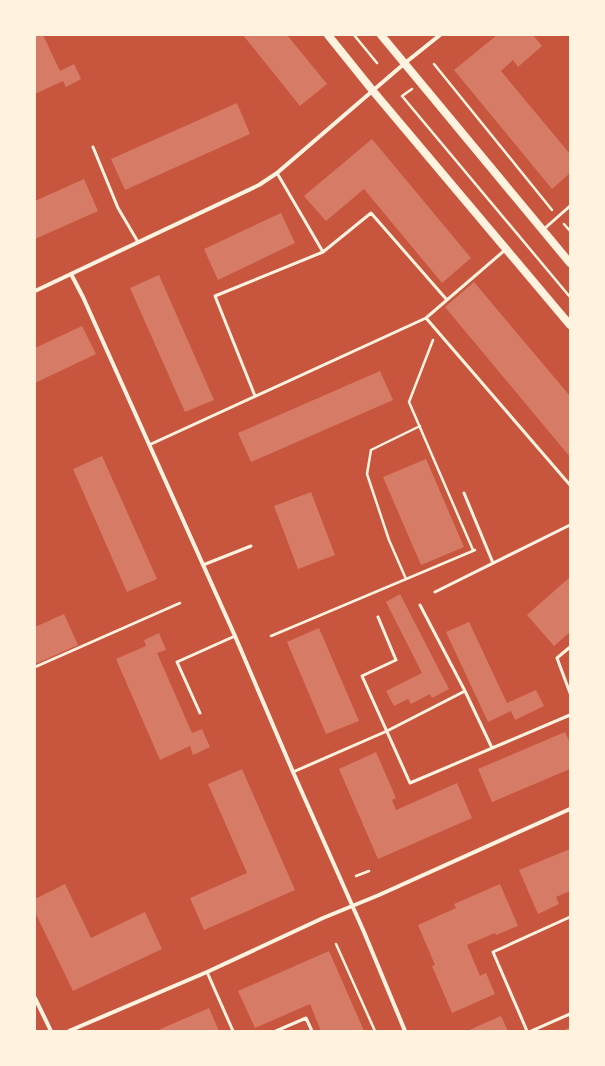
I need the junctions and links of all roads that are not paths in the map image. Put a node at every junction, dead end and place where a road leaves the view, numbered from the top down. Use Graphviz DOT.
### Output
graph roads {
  1 [pos="328,35"];
  2 [pos="381,35"];
  3 [pos="440,35"];
  4 [pos="405,63"];
  5 [pos="373,91"];
  6 [pos="93,147"];
  7 [pos="277,173"];
  8 [pos="570,206"];
  9 [pos="542,230"];
  10 [pos="138,242"];
  11 [pos="506,249"];
  12 [pos="323,252"];
  13 [pos="570,263"];
  14 [pos="71,274"];
  15 [pos="35,291"];
  16 [pos="447,300"];
  17 [pos="426,318"];
  18 [pos="570,325"];
  19 [pos="255,396"];
  20 [pos="149,445"];
  21 [pos="570,485"];
  22 [pos="464,492"];
  23 [pos="570,525"];
  24 [pos="251,546"];
  25 [pos="493,563"];
  26 [pos="203,565"];
  27 [pos="435,592"];
  28 [pos="420,605"];
  29 [pos="378,617"];
  30 [pos="235,636"];
  31 [pos="570,647"];
  32 [pos="465,691"];
  33 [pos="570,693"];
  34 [pos="200,713"];
  35 [pos="570,715"];
  36 [pos="387,731"];
  37 [pos="492,748"];
  38 [pos="293,772"];
  39 [pos="570,809"];
  40 [pos="352,907"];
  41 [pos="570,917"];
  42 [pos="207,972"];
  43 [pos="35,998"];
  44 [pos="570,1014"];
  45 [pos="51,1031"];
  46 [pos="68,1031"];
  47 [pos="233,1031"];
  48 [pos="276,1031"];
  49 [pos="312,1031"];
  50 [pos="405,1031"];
  51 [pos="526,1031"];
  52 [pos="531,1031"];
  1 -- 5 [label="main road"];
  2 -- 4 [label="main road"];
  3 -- 4 [label="street"];
  4 -- 5 [label="street"];
  4 -- 9 [label="main road"];
  5 -- 7 [label="street"];
  5 -- 11 [label="main road"];
  6 -- 10 [label="lane"];
  7 -- 10 [label="street"];
  7 -- 12 [label="lane"];
  8 -- 9 [label="lane"];
  9 -- 13 [label="main road"];
  10 -- 14 [label="street"];
  11 -- 16 [label="lane"];
  11 -- 18 [label="main road"];
  12 -- 16 [label="lane"];
  12 -- 19 [label="lane"];
  14 -- 15 [label="street"];
  14 -- 20 [label="street"];
  16 -- 17 [label="lane"];
  17 -- 19 [label="lane"];
  17 -- 21 [label="lane"];
  19 -- 20 [label="lane"];
  20 -- 26 [label="street"];
  22 -- 25 [label="lane"];
  23 -- 25 [label="lane"];
  24 -- 26 [label="lane"];
  25 -- 27 [label="lane"];
  26 -- 30 [label="street"];
  28 -- 32 [label="lane"];
  29 -- 36 [label="lane"];
  30 -- 34 [label="lane"];
  30 -- 38 [label="street"];
  31 -- 33 [label="lane"];
  32 -- 36 [label="lane"];
  32 -- 37 [label="lane"];
  35 -- 37 [label="lane"];
  36 -- 37 [label="lane"];
  36 -- 38 [label="lane"];
  38 -- 40 [label="street"];
  39 -- 40 [label="street"];
  40 -- 42 [label="street"];
  40 -- 50 [label="street"];
  41 -- 51 [label="lane"];
  42 -- 46 [label="street"];
  42 -- 47 [label="lane"];
  43 -- 45 [label="street"];
  44 -- 52 [label="lane"];
  48 -- 49 [label="lane"];
}
